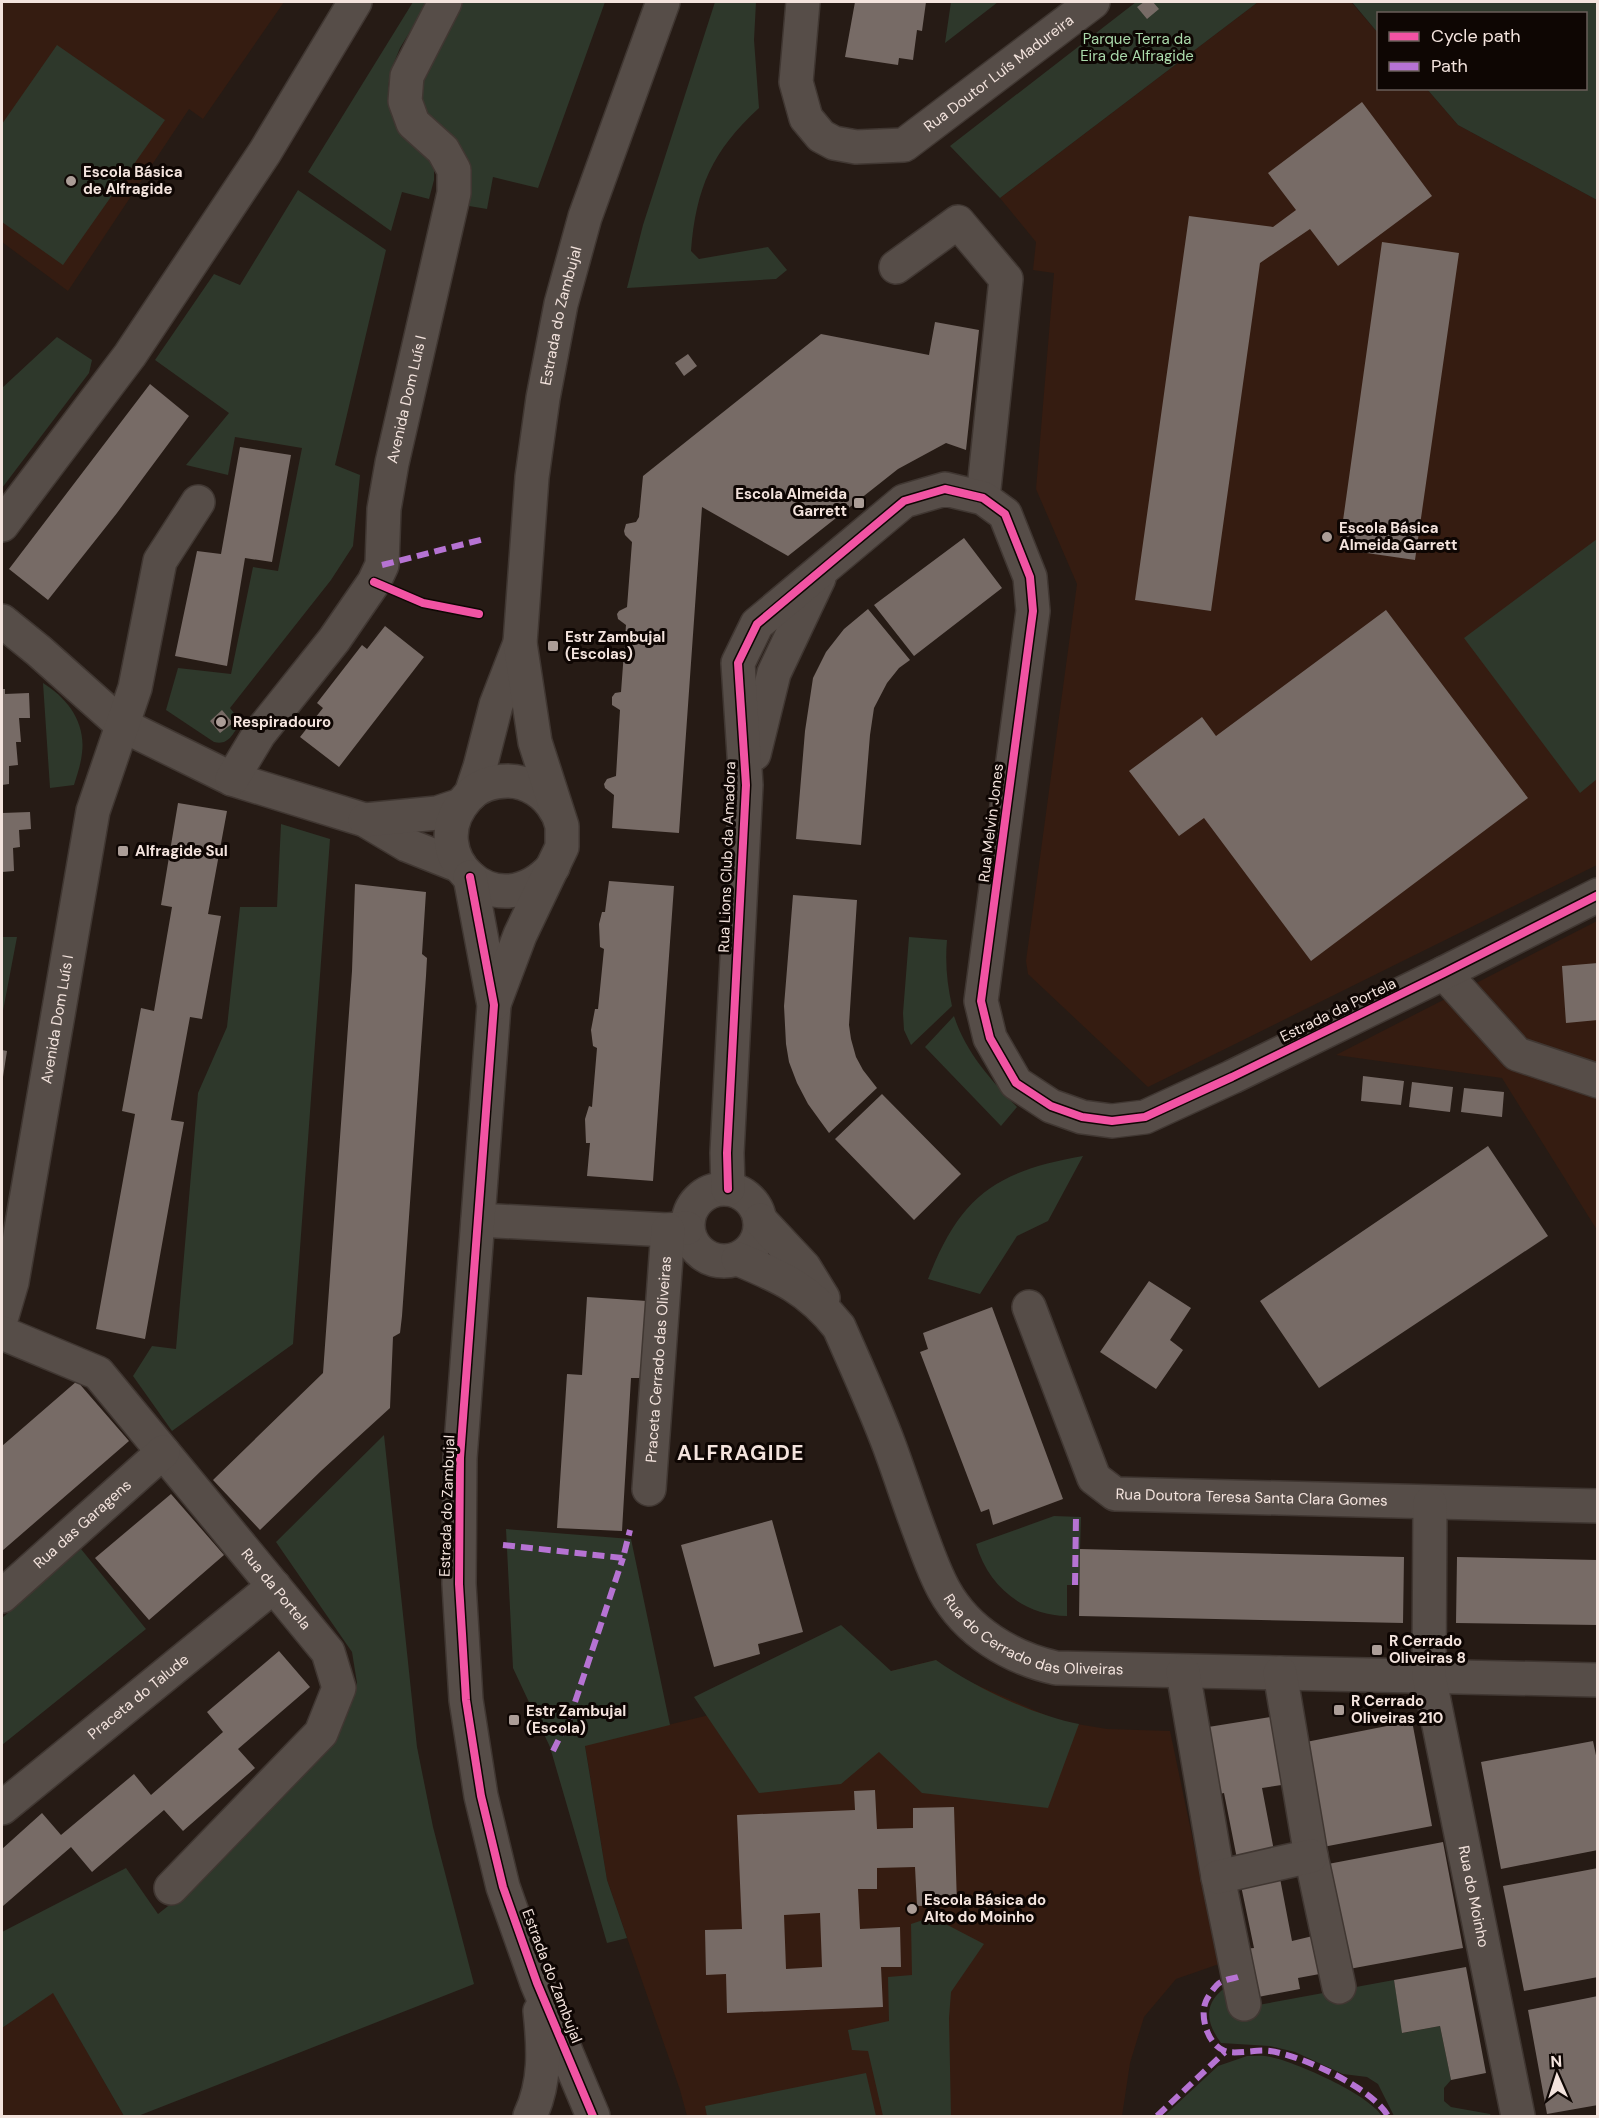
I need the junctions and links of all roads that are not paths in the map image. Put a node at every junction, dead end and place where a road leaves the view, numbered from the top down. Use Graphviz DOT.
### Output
graph roads {
  1 [pos="356,2"];
  2 [pos="445,2"];
  3 [pos="663,2"];
  4 [pos="803,2"];
  5 [pos="1093,2"];
  6 [pos="896,267"];
  7 [pos="983,498"];
  8 [pos="198,502"];
  9 [pos="2,525"];
  10 [pos="2,621"];
  11 [pos="520,643"];
  12 [pos="122,726"];
  13 [pos="232,779"];
  14 [pos="466,799"];
  15 [pos="559,816"];
  16 [pos="365,820"];
  17 [pos="553,867"];
  18 [pos="465,872"];
  19 [pos="1598,895"];
  20 [pos="1444,973"];
  21 [pos="494,1005"];
  22 [pos="1598,1081"];
  23 [pos="1082,1117"];
  24 [pos="728,1189"];
  25 [pos="478,1220"];
  26 [pos="760,1220"];
  27 [pos="678,1229"];
  28 [pos="738,1258"];
  29 [pos="1029,1307"];
  30 [pos="2,1316"];
  31 [pos="830,1316"];
  32 [pos="2,1333"];
  33 [pos="164,1452"];
  34 [pos="649,1489"];
  35 [pos="1430,1503"];
  36 [pos="1598,1506"];
  37 [pos="274,1586"];
  38 [pos="2,1596"];
  39 [pos="1183,1672"];
  40 [pos="1280,1673"];
  41 [pos="1430,1676"];
  42 [pos="1598,1680"];
  43 [pos="2,1808"];
  44 [pos="1311,1856"];
  45 [pos="1218,1876"];
  46 [pos="171,1888"];
  47 [pos="537,1983"];
  48 [pos="1339,1987"];
  49 [pos="1244,2004"];
  50 [pos="530,2116"];
  51 [pos="593,2116"];
  52 [pos="1518,2116"];
  1 -- 9 [label="street"];
  2 -- 13 [label="street, Avenida Dom Luís I"];
  3 -- 11 [label="street, Estrada do Zambujal"];
  4 -- 5 [label="street, Rua Doutor Luís Madureira"];
  6 -- 7 [label="street"];
  7 -- 23 [label="street, Rua Melvin Jones"];
  7 -- 24 [label="street, Rua Lions Club da Amadora"];
  8 -- 12 [label="street, Avenida Dom Luís I"];
  10 -- 12 [label="street"];
  11 -- 14 [label="street, Estrada do Zambujal"];
  11 -- 15 [label="street, Estrada do Zambujal"];
  12 -- 13 [label="street"];
  12 -- 30 [label="street, Avenida Dom Luís I"];
  13 -- 16 [label="street"];
  14 -- 15 [label="street"];
  14 -- 16 [label="street"];
  14 -- 18 [label="street, Estrada do Zambujal"];
  15 -- 17 [label="street, Estrada do Zambujal"];
  16 -- 18 [label="street"];
  17 -- 18 [label="street"];
  17 -- 21 [label="street, Estrada do Zambujal"];
  18 -- 21 [label="street, Estrada do Zambujal"];
  19 -- 20 [label="street, Estrada da Portela"];
  20 -- 22 [label="street"];
  20 -- 23 [label="street, Estrada da Portela"];
  21 -- 25 [label="street, Estrada do Zambujal"];
  24 -- 26 [label="street"];
  24 -- 27 [label="street"];
  25 -- 27 [label="street"];
  25 -- 47 [label="street, Estrada do Zambujal"];
  26 -- 28 [label="street"];
  26 -- 31 [label="street, Rua do Cerrado das Oliveiras"];
  27 -- 28 [label="street"];
  27 -- 34 [label="street, Praceta Cerrado das Oliveiras"];
  28 -- 31 [label="street, Rua do Cerrado das Oliveiras"];
  29 -- 35 [label="street, Rua Doutora Teresa Santa Clara Gomes"];
  31 -- 39 [label="street, Rua do Cerrado das Oliveiras"];
  32 -- 33 [label="street, Rua da Portela"];
  33 -- 37 [label="street, Rua da Portela"];
  33 -- 38 [label="street, Rua das Garagens"];
  35 -- 36 [label="street, Rua Doutora Teresa Santa Clara Gomes"];
  35 -- 41 [label="street"];
  37 -- 43 [label="street, Praceta do Talude"];
  37 -- 46 [label="street, Rua da Portela"];
  39 -- 40 [label="street, Rua do Cerrado das Oliveiras"];
  39 -- 45 [label="street"];
  40 -- 41 [label="street, Rua do Cerrado das Oliveiras"];
  40 -- 44 [label="street"];
  41 -- 42 [label="street, Rua do Cerrado das Oliveiras"];
  41 -- 52 [label="street, Rua do Moinho"];
  44 -- 45 [label="street"];
  44 -- 48 [label="street"];
  45 -- 49 [label="street"];
  47 -- 50 [label="street, Estrada do Zambujal"];
  47 -- 51 [label="street, Estrada do Zambujal"];
}
